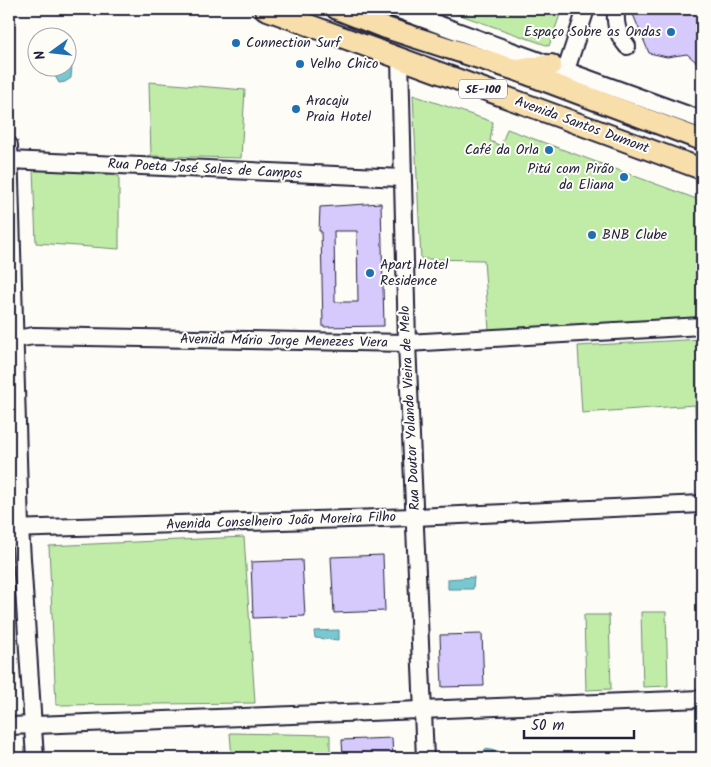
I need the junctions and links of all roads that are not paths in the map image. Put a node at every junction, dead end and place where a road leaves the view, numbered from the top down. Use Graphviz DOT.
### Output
graph roads {
  1 [pos="265,9"];
  2 [pos="341,9"];
  3 [pos="396,9"];
  4 [pos="586,9"];
  5 [pos="616,9"];
  6 [pos="627,46"];
  7 [pos="400,58"];
  8 [pos="559,68"];
  9 [pos="516,70"];
  10 [pos="702,120"];
  11 [pos="702,140"];
  12 [pos="9,145"];
  13 [pos="9,160"];
  14 [pos="702,169"];
  15 [pos="402,178"];
  16 [pos="702,326"];
  17 [pos="12,340"];
  18 [pos="407,343"];
  19 [pos="702,504"];
  20 [pos="415,517"];
  21 [pos="14,528"];
  22 [pos="702,699"];
  23 [pos="423,709"];
  24 [pos="33,725"];
  25 [pos="9,726"];
  26 [pos="34,758"];
  27 [pos="425,758"];
  1 -- 7 [label="main road, Avenida Santos Dumont / SE-100"];
  2 -- 9 [label="main road, Avenida Santos Dumont / SE-100"];
  3 -- 8 [label="street"];
  4 -- 8 [label="street"];
  5 -- 6 [label="street"];
  7 -- 14 [label="main road, Avenida Santos Dumont / SE-100"];
  7 -- 15 [label="street, Rua Doutor Yolando Vieira de Melo"];
  8 -- 9 [label="main road"];
  8 -- 10 [label="street"];
  9 -- 11 [label="main road, Avenida Santos Dumont / SE-100"];
  12 -- 13 [label="street"];
  13 -- 15 [label="street, Rua Poeta José Sales de Campos"];
  13 -- 17 [label="street"];
  15 -- 18 [label="street, Rua Doutor Yolando Vieira de Melo"];
  16 -- 18 [label="street, Avenida Mário Jorge Menezes Viera"];
  17 -- 18 [label="street, Avenida Mário Jorge Menezes Viera"];
  17 -- 21 [label="street"];
  18 -- 20 [label="street, Rua Doutor Yolando Vieira de Melo"];
  19 -- 20 [label="street, Avenida Conselheiro João Moreira Filho"];
  20 -- 21 [label="street, Avenida Conselheiro João Moreira Filho"];
  20 -- 23 [label="street, Rua Doutor Yolando Vieira de Melo"];
  21 -- 24 [label="street"];
  22 -- 23 [label="street"];
  23 -- 24 [label="street"];
  23 -- 27 [label="street, Rua Doutor Yolando Vieira de Melo"];
  24 -- 25 [label="street"];
  24 -- 26 [label="street"];
}
